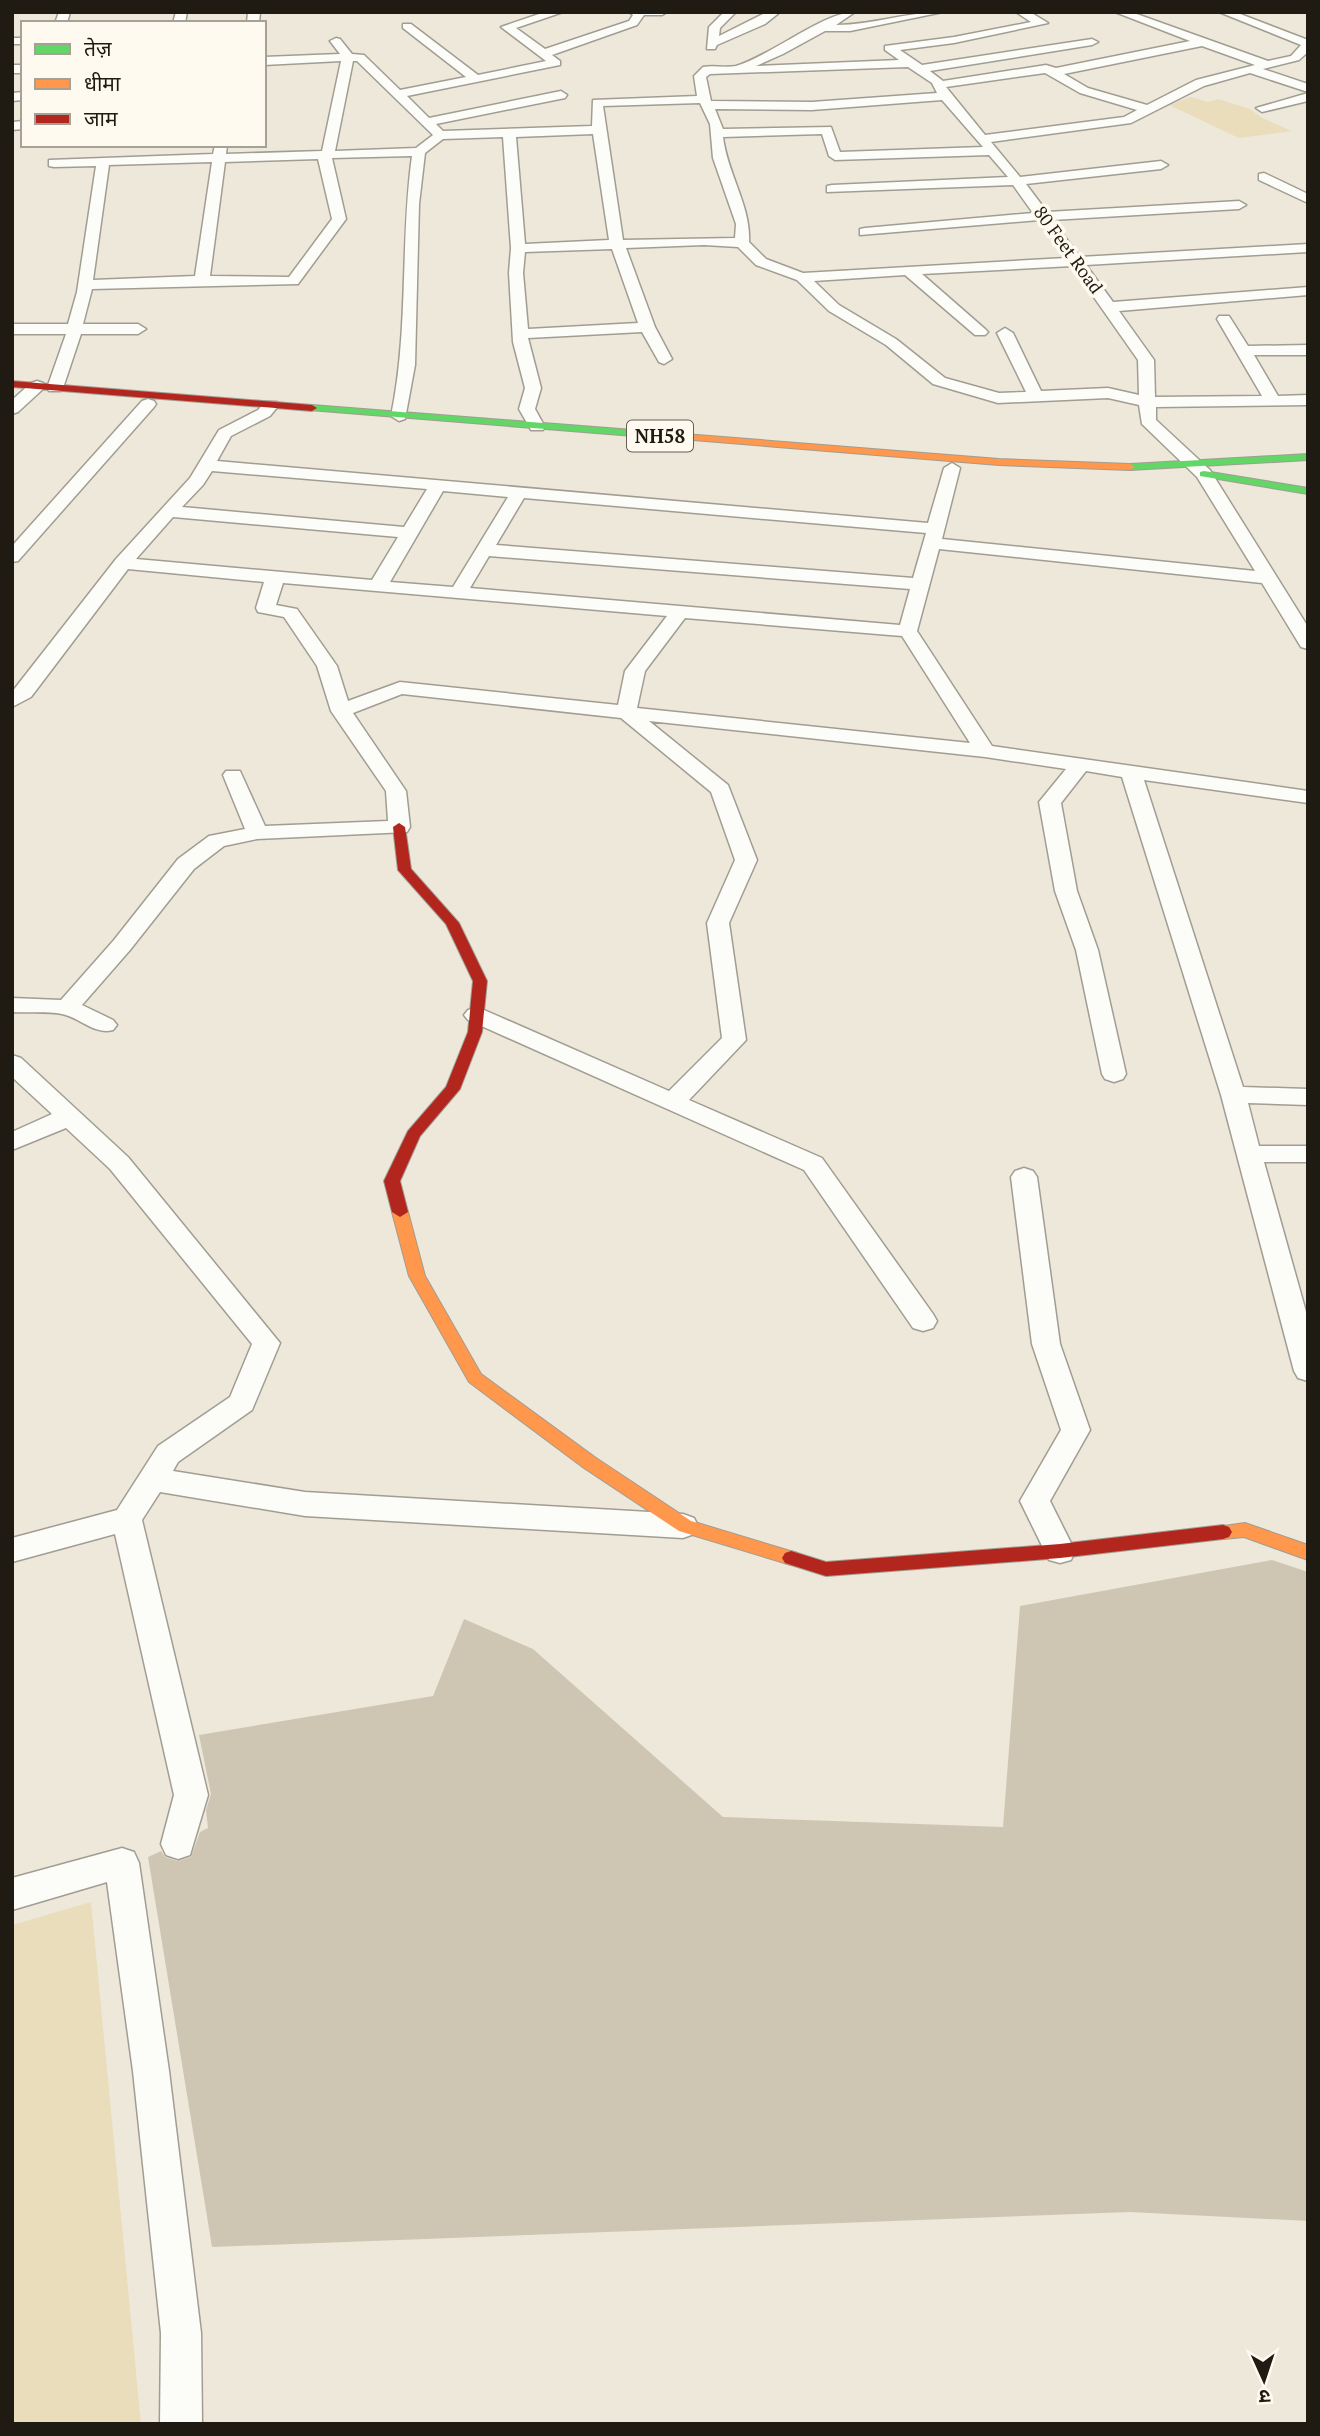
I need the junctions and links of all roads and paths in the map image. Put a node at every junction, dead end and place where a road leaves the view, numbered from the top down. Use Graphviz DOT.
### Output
graph roads {
  1 [pos="558,12"];
  2 [pos="662,12"];
  3 [pos="731,12"];
  4 [pos="775,12"];
  5 [pos="850,12"];
  6 [pos="937,12"];
  7 [pos="1021,12"];
  8 [pos="1119,12"];
  9 [pos="1224,12"];
  10 [pos="636,13"];
  11 [pos="1042,23"];
  12 [pos="407,26"];
  13 [pos="825,28"];
  14 [pos="1054,28"];
  15 [pos="1067,32"];
  16 [pos="336,41"];
  17 [pos="1203,42"];
  18 [pos="712,43"];
  19 [pos="1308,44"];
  20 [pos="1102,45"];
  21 [pos="543,54"];
  22 [pos="348,57"];
  23 [pos="1133,57"];
  24 [pos="1301,57"];
  25 [pos="266,61"];
  26 [pos="1267,65"];
  27 [pos="916,66"];
  28 [pos="1250,69"];
  29 [pos="707,70"];
  30 [pos="735,70"];
  31 [pos="1055,72"];
  32 [pos="475,78"];
  33 [pos="1308,88"];
  34 [pos="942,91"];
  35 [pos="397,94"];
  36 [pos="562,95"];
  37 [pos="1308,97"];
  38 [pos="705,102"];
  39 [pos="812,106"];
  40 [pos="1262,108"];
  41 [pos="1149,109"];
  42 [pos="426,122"];
  43 [pos="599,130"];
  44 [pos="827,130"];
  45 [pos="509,133"];
  46 [pos="716,133"];
  47 [pos="439,135"];
  48 [pos="982,139"];
  49 [pos="219,152"];
  50 [pos="419,152"];
  51 [pos="993,152"];
  52 [pos="328,155"];
  53 [pos="103,162"];
  54 [pos="54,163"];
  55 [pos="1161,165"];
  56 [pos="1264,177"];
  57 [pos="1017,181"];
  58 [pos="832,189"];
  59 [pos="1308,199"];
  60 [pos="1239,205"];
  61 [pos="1043,216"];
  62 [pos="865,232"];
  63 [pos="742,243"];
  64 [pos="617,244"];
  65 [pos="518,247"];
  66 [pos="1308,248"];
  67 [pos="1076,261"];
  68 [pos="909,271"];
  69 [pos="802,277"];
  70 [pos="202,280"];
  71 [pos="85,285"];
  72 [pos="1308,291"];
  73 [pos="1109,307"];
  74 [pos="1224,319"];
  75 [pos="647,327"];
  76 [pos="75,328"];
  77 [pos="12,329"];
  78 [pos="138,329"];
  79 [pos="981,332"];
  80 [pos="1004,333"];
  81 [pos="521,334"];
  82 [pos="1308,350"];
  83 [pos="1244,351"];
  84 [pos="664,359"];
  85 [pos="12,384"];
  86 [pos="55,388"];
  87 [pos="25,392"];
  88 [pos="1036,397"];
  89 [pos="1273,400"];
  90 [pos="1308,400"];
  91 [pos="1147,402"];
  92 [pos="148,404"];
  93 [pos="12,409"];
  94 [pos="267,409"];
  95 [pos="400,416"];
  96 [pos="537,427"];
  97 [pos="1308,457"];
  98 [pos="206,465"];
  99 [pos="952,468"];
  100 [pos="1308,468"];
  101 [pos="1199,470"];
  102 [pos="438,485"];
  103 [pos="1308,491"];
  104 [pos="519,492"];
  105 [pos="169,511"];
  106 [pos="410,533"];
  107 [pos="934,536"];
  108 [pos="485,550"];
  109 [pos="12,557"];
  110 [pos="122,563"];
  111 [pos="271,577"];
  112 [pos="1268,578"];
  113 [pos="920,584"];
  114 [pos="378,586"];
  115 [pos="458,593"];
  116 [pos="680,612"];
  117 [pos="908,631"];
  118 [pos="1308,643"];
  119 [pos="12,701"];
  120 [pos="341,711"];
  121 [pos="626,712"];
  122 [pos="985,751"];
  123 [pos="1080,765"];
  124 [pos="1130,772"];
  125 [pos="233,775"];
  126 [pos="1308,797"];
  127 [pos="399,828"];
  128 [pos="257,833"];
  129 [pos="12,1005"];
  130 [pos="67,1007"];
  131 [pos="477,1015"];
  132 [pos="105,1025"];
  133 [pos="12,1063"];
  134 [pos="1114,1074"];
  135 [pos="1233,1096"];
  136 [pos="1308,1097"];
  137 [pos="672,1102"];
  138 [pos="70,1116"];
  139 [pos="12,1142"];
  140 [pos="1249,1154"];
  141 [pos="1308,1154"];
  142 [pos="1024,1177"];
  143 [pos="923,1321"];
  144 [pos="1302,1333"];
  145 [pos="1308,1371"];
  146 [pos="152,1479"];
  147 [pos="127,1519"];
  148 [pos="685,1526"];
  149 [pos="12,1550"];
  150 [pos="1304,1550"];
  151 [pos="1060,1551"];
  152 [pos="178,1844"];
  153 [pos="12,1894"];
  154 [pos="181,2424"];
  1 -- 21 [label="street"];
  2 -- 10 [label="street"];
  3 -- 18 [label="street"];
  4 -- 18 [label="street"];
  5 -- 13 [label="street"];
  6 -- 13 [label="street"];
  7 -- 11 [label="street"];
  8 -- 17 [label="street"];
  9 -- 19 [label="street"];
  10 -- 21 [label="street"];
  11 -- 14 [label="street"];
  11 -- 27 [label="street, 80 Feet Road"];
  12 -- 32 [label="street"];
  13 -- 30 [label="street"];
  15 -- 20 [label="street"];
  16 -- 22 [label="street"];
  17 -- 23 [label="street"];
  17 -- 26 [label="street"];
  18 -- 29 [label="street"];
  19 -- 24 [label="street"];
  20 -- 23 [label="street"];
  20 -- 27 [label="street"];
  21 -- 32 [label="street"];
  22 -- 25 [label="street"];
  22 -- 35 [label="street"];
  22 -- 52 [label="street"];
  23 -- 31 [label="street"];
  24 -- 26 [label="street"];
  26 -- 28 [label="street"];
  27 -- 30 [label="street"];
  27 -- 34 [label="street, 80 Feet Road"];
  28 -- 33 [label="street"];
  28 -- 41 [label="street"];
  29 -- 30 [label="street"];
  29 -- 38 [label="street"];
  31 -- 34 [label="street"];
  31 -- 41 [label="street"];
  32 -- 35 [label="street"];
  34 -- 39 [label="street"];
  34 -- 48 [label="street, 80 Feet Road"];
  35 -- 42 [label="street"];
  36 -- 42 [label="street"];
  37 -- 40 [label="street"];
  38 -- 39 [label="street"];
  38 -- 43 [label="street"];
  38 -- 46 [label="street"];
  39 -- 44 [label="street"];
  41 -- 48 [label="street"];
  42 -- 47 [label="street"];
  43 -- 45 [label="street"];
  43 -- 64 [label="street"];
  44 -- 46 [label="street"];
  44 -- 51 [label="street"];
  45 -- 47 [label="street"];
  45 -- 65 [label="street"];
  46 -- 63 [label="street"];
  47 -- 50 [label="street"];
  48 -- 51 [label="street, 80 Feet Road"];
  49 -- 52 [label="street"];
  49 -- 53 [label="street"];
  49 -- 70 [label="street"];
  50 -- 52 [label="street"];
  50 -- 95 [label="street"];
  51 -- 57 [label="street, 80 Feet Road"];
  52 -- 70 [label="street"];
  53 -- 54 [label="street"];
  53 -- 71 [label="street"];
  55 -- 57 [label="street"];
  56 -- 59 [label="street"];
  57 -- 58 [label="street"];
  57 -- 61 [label="street, 80 Feet Road"];
  60 -- 61 [label="street"];
  61 -- 62 [label="street"];
  61 -- 67 [label="street, 80 Feet Road"];
  63 -- 64 [label="street"];
  63 -- 69 [label="street"];
  64 -- 65 [label="street"];
  64 -- 75 [label="street"];
  65 -- 81 [label="street"];
  66 -- 67 [label="street"];
  67 -- 68 [label="street"];
  67 -- 73 [label="street, 80 Feet Road"];
  68 -- 69 [label="street"];
  68 -- 79 [label="street"];
  69 -- 88 [label="street"];
  70 -- 71 [label="street"];
  71 -- 76 [label="street"];
  72 -- 73 [label="street"];
  73 -- 91 [label="street, 80 Feet Road"];
  74 -- 83 [label="street"];
  75 -- 81 [label="street"];
  75 -- 84 [label="street"];
  76 -- 77 [label="street"];
  76 -- 78 [label="street"];
  76 -- 86 [label="street"];
  80 -- 88 [label="street"];
  81 -- 96 [label="street"];
  82 -- 83 [label="street"];
  83 -- 89 [label="street"];
  85 -- 87 [label="main road, NH58"];
  86 -- 87 [label="main road, NH58"];
  86 -- 94 [label="main road, NH58"];
  87 -- 92 [label="main road, NH58"];
  87 -- 93 [label="street"];
  88 -- 91 [label="street"];
  89 -- 90 [label="street"];
  89 -- 91 [label="street"];
  91 -- 101 [label="street, 80 Feet Road"];
  92 -- 94 [label="main road, NH58"];
  92 -- 109 [label="street"];
  94 -- 95 [label="main road, NH58"];
  94 -- 98 [label="street"];
  94 -- 99 [label="main road, NH58"];
  95 -- 96 [label="main road, NH58"];
  96 -- 101 [label="main road, NH58"];
  97 -- 101 [label="main road, NH58"];
  98 -- 102 [label="street"];
  98 -- 105 [label="street"];
  99 -- 101 [label="main road, NH58"];
  99 -- 107 [label="street"];
  100 -- 101 [label="main road, NH58"];
  101 -- 103 [label="main road"];
  101 -- 112 [label="street, 80 Feet Road"];
  102 -- 104 [label="street"];
  102 -- 106 [label="street"];
  104 -- 107 [label="street"];
  104 -- 108 [label="street"];
  105 -- 106 [label="street"];
  105 -- 110 [label="street"];
  106 -- 114 [label="street"];
  107 -- 112 [label="street"];
  107 -- 113 [label="street"];
  108 -- 113 [label="street"];
  108 -- 115 [label="street"];
  110 -- 111 [label="street"];
  110 -- 119 [label="street"];
  111 -- 114 [label="street"];
  111 -- 120 [label="street"];
  112 -- 118 [label="street, 80 Feet Road"];
  113 -- 117 [label="street"];
  114 -- 115 [label="street"];
  115 -- 116 [label="street"];
  116 -- 117 [label="street"];
  116 -- 121 [label="street"];
  117 -- 122 [label="street"];
  120 -- 121 [label="street"];
  120 -- 127 [label="street"];
  121 -- 122 [label="street"];
  121 -- 137 [label="street"];
  122 -- 123 [label="street"];
  123 -- 124 [label="street"];
  123 -- 134 [label="street"];
  124 -- 126 [label="street"];
  124 -- 135 [label="street"];
  125 -- 128 [label="street"];
  127 -- 128 [label="street"];
  127 -- 131 [label="main road"];
  128 -- 130 [label="street"];
  129 -- 130 [label="street"];
  130 -- 132 [label="street"];
  131 -- 137 [label="street"];
  131 -- 148 [label="main road"];
  133 -- 138 [label="street"];
  135 -- 136 [label="street"];
  135 -- 140 [label="street"];
  137 -- 143 [label="street"];
  138 -- 139 [label="street"];
  138 -- 146 [label="street"];
  140 -- 141 [label="street"];
  140 -- 144 [label="street"];
  142 -- 151 [label="street"];
  144 -- 145 [label="street"];
  146 -- 147 [label="street"];
  146 -- 148 [label="street"];
  147 -- 149 [label="street"];
  147 -- 152 [label="street"];
  148 -- 151 [label="main road"];
  150 -- 151 [label="main road"];
  153 -- 154 [label="street"];
}
